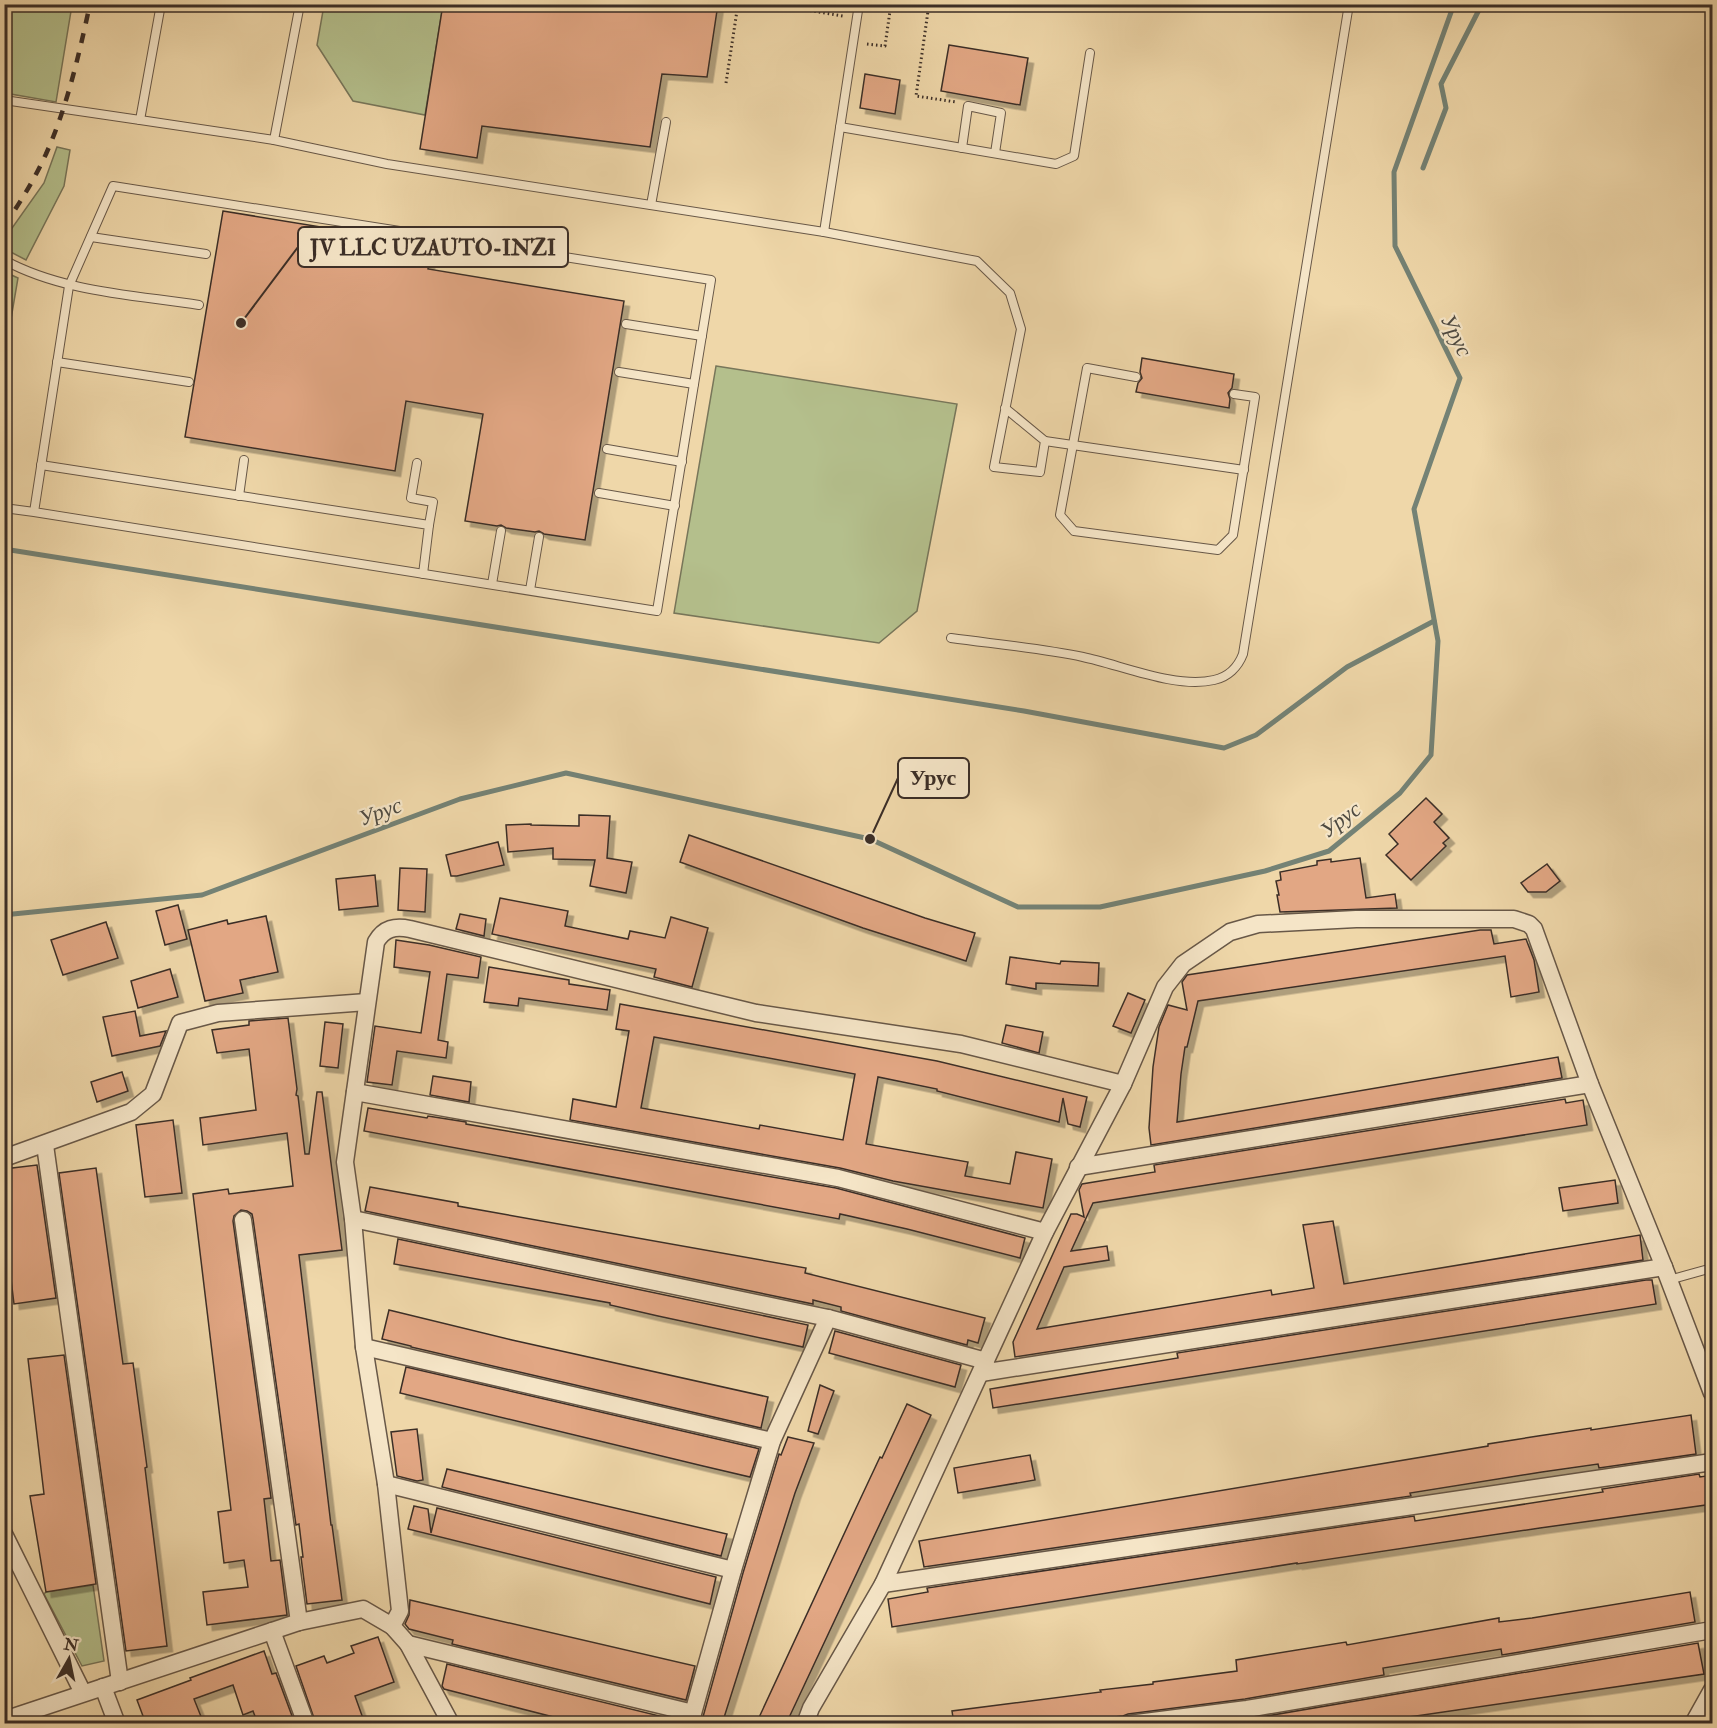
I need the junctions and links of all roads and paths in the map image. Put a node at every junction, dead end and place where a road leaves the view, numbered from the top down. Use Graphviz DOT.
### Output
graph roads {
  1 [pos="161,4"];
  2 [pos="300,4"];
  3 [pos="738,4"];
  4 [pos="770,4"];
  5 [pos="808,4"];
  6 [pos="859,4"];
  7 [pos="891,4"];
  8 [pos="929,4"];
  9 [pos="1350,4"];
  10 [pos="808,10"];
  11 [pos="857,18"];
  12 [pos="853,42"];
  13 [pos="1090,53"];
  14 [pos="726,83"];
  15 [pos="4,100"];
  16 [pos="965,103"];
  17 [pos="140,120"];
  18 [pos="666,122"];
  19 [pos="840,127"];
  20 [pos="274,140"];
  21 [pos="962,148"];
  22 [pos="995,153"];
  23 [pos="651,205"];
  24 [pos="824,232"];
  25 [pos="91,237"];
  26 [pos="206,255"];
  27 [pos="4,260"];
  28 [pos="69,286"];
  29 [pos="199,305"];
  30 [pos="626,324"];
  31 [pos="702,336"];
  32 [pos="57,362"];
  33 [pos="619,372"];
  34 [pos="1136,377"];
  35 [pos="189,382"];
  36 [pos="694,384"];
  37 [pos="1234,394"];
  38 [pos="1005,408"];
  39 [pos="1045,441"];
  40 [pos="1074,446"];
  41 [pos="607,450"];
  42 [pos="244,460"];
  43 [pos="682,462"];
  44 [pos="417,464"];
  45 [pos="41,465"];
  46 [pos="1244,470"];
  47 [pos="599,493"];
  48 [pos="239,496"];
  49 [pos="675,506"];
  50 [pos="4,508"];
  51 [pos="34,512"];
  52 [pos="429,525"];
  53 [pos="501,531"];
  54 [pos="539,537"];
  55 [pos="423,574"];
  56 [pos="492,585"];
  57 [pos="530,591"];
  58 [pos="951,638"];
  59 [pos="367,1002"];
  60 [pos="1123,1083"];
  61 [pos="1590,1084"];
  62 [pos="355,1092"];
  63 [pos="45,1145"];
  64 [pos="4,1158"];
  65 [pos="1078,1167"];
  66 [pos="353,1219"];
  67 [pos="243,1220"];
  68 [pos="1046,1232"];
  69 [pos="1713,1268"];
  70 [pos="1667,1274"];
  71 [pos="828,1318"];
  72 [pos="364,1347"];
  73 [pos="983,1367"];
  74 [pos="1713,1393"];
  75 [pos="772,1441"];
  76 [pos="1713,1462"];
  77 [pos="386,1484"];
  78 [pos="4,1534"];
  79 [pos="733,1570"];
  80 [pos="883,1584"];
  81 [pos="299,1622"];
  82 [pos="392,1626"];
  83 [pos="1713,1630"];
  84 [pos="272,1631"];
  85 [pos="408,1644"];
  86 [pos="120,1682"];
  87 [pos="103,1687"];
  88 [pos="1713,1690"];
  89 [pos="83,1693"];
  90 [pos="691,1718"];
  91 [pos="4,1720"];
  92 [pos="117,1724"];
  93 [pos="306,1724"];
  94 [pos="450,1724"];
  95 [pos="805,1724"];
  96 [pos="1129,1724"];
  97 [pos="1693,1724"];
  1 -- 17 [label="lane"];
  2 -- 20 [label="lane"];
  3 -- 14 [label="path"];
  4 -- 10 [label="path"];
  5 -- 10 [label="path"];
  6 -- 11 [label="lane"];
  7 -- 12 [label="path"];
  8 -- 16 [label="path"];
  9 -- 58 [label="lane"];
  10 -- 11 [label="path"];
  11 -- 12 [label="lane"];
  12 -- 19 [label="lane"];
  13 -- 22 [label="lane"];
  15 -- 17 [label="lane"];
  17 -- 20 [label="lane"];
  18 -- 23 [label="lane"];
  19 -- 21 [label="lane"];
  19 -- 24 [label="lane"];
  20 -- 23 [label="lane"];
  21 -- 22 [label="lane"];
  21 -- 22 [label="lane"];
  23 -- 24 [label="lane"];
  24 -- 38 [label="lane"];
  25 -- 26 [label="lane"];
  25 -- 28 [label="lane"];
  25 -- 31 [label="lane"];
  27 -- 28 [label="lane"];
  28 -- 29 [label="lane"];
  28 -- 32 [label="lane"];
  30 -- 31 [label="lane"];
  31 -- 36 [label="lane"];
  32 -- 35 [label="lane"];
  32 -- 45 [label="lane"];
  33 -- 36 [label="lane"];
  34 -- 40 [label="lane"];
  36 -- 43 [label="lane"];
  37 -- 46 [label="lane"];
  38 -- 39 [label="lane"];
  38 -- 39 [label="lane"];
  39 -- 40 [label="lane"];
  40 -- 46 [label="lane"];
  40 -- 46 [label="lane"];
  41 -- 43 [label="lane"];
  42 -- 48 [label="lane"];
  43 -- 49 [label="lane"];
  44 -- 52 [label="lane"];
  45 -- 48 [label="lane"];
  45 -- 51 [label="lane"];
  47 -- 49 [label="lane"];
  48 -- 52 [label="lane"];
  49 -- 57 [label="lane"];
  50 -- 51 [label="lane"];
  51 -- 55 [label="lane"];
  52 -- 55 [label="lane"];
  53 -- 56 [label="lane"];
  54 -- 57 [label="lane"];
  55 -- 56 [label="lane"];
  56 -- 57 [label="lane"];
  59 -- 60 [label="street"];
  59 -- 62 [label="street"];
  59 -- 63 [label="street"];
  60 -- 61 [label="street"];
  60 -- 65 [label="street"];
  61 -- 65 [label="street"];
  61 -- 70 [label="street"];
  62 -- 66 [label="street"];
  62 -- 68 [label="street"];
  63 -- 64 [label="street"];
  63 -- 86 [label="street"];
  65 -- 68 [label="street"];
  66 -- 71 [label="street"];
  66 -- 72 [label="street"];
  67 -- 81 [label="street"];
  68 -- 73 [label="street"];
  69 -- 70 [label="lane"];
  70 -- 73 [label="street"];
  70 -- 74 [label="street"];
  71 -- 73 [label="street"];
  71 -- 75 [label="street"];
  72 -- 75 [label="street"];
  72 -- 77 [label="street"];
  73 -- 80 [label="street"];
  75 -- 79 [label="street"];
  76 -- 80 [label="street"];
  77 -- 79 [label="street"];
  77 -- 82 [label="street"];
  78 -- 89 [label="street"];
  79 -- 90 [label="street"];
  80 -- 95 [label="street"];
  81 -- 82 [label="street"];
  81 -- 84 [label="street"];
  82 -- 85 [label="street"];
  83 -- 96 [label="street"];
  84 -- 86 [label="street"];
  84 -- 93 [label="street"];
  85 -- 90 [label="street"];
  85 -- 94 [label="street"];
  86 -- 87 [label="street"];
  87 -- 89 [label="street"];
  87 -- 92 [label="street"];
  88 -- 97 [label="street"];
  89 -- 91 [label="street"];
}
